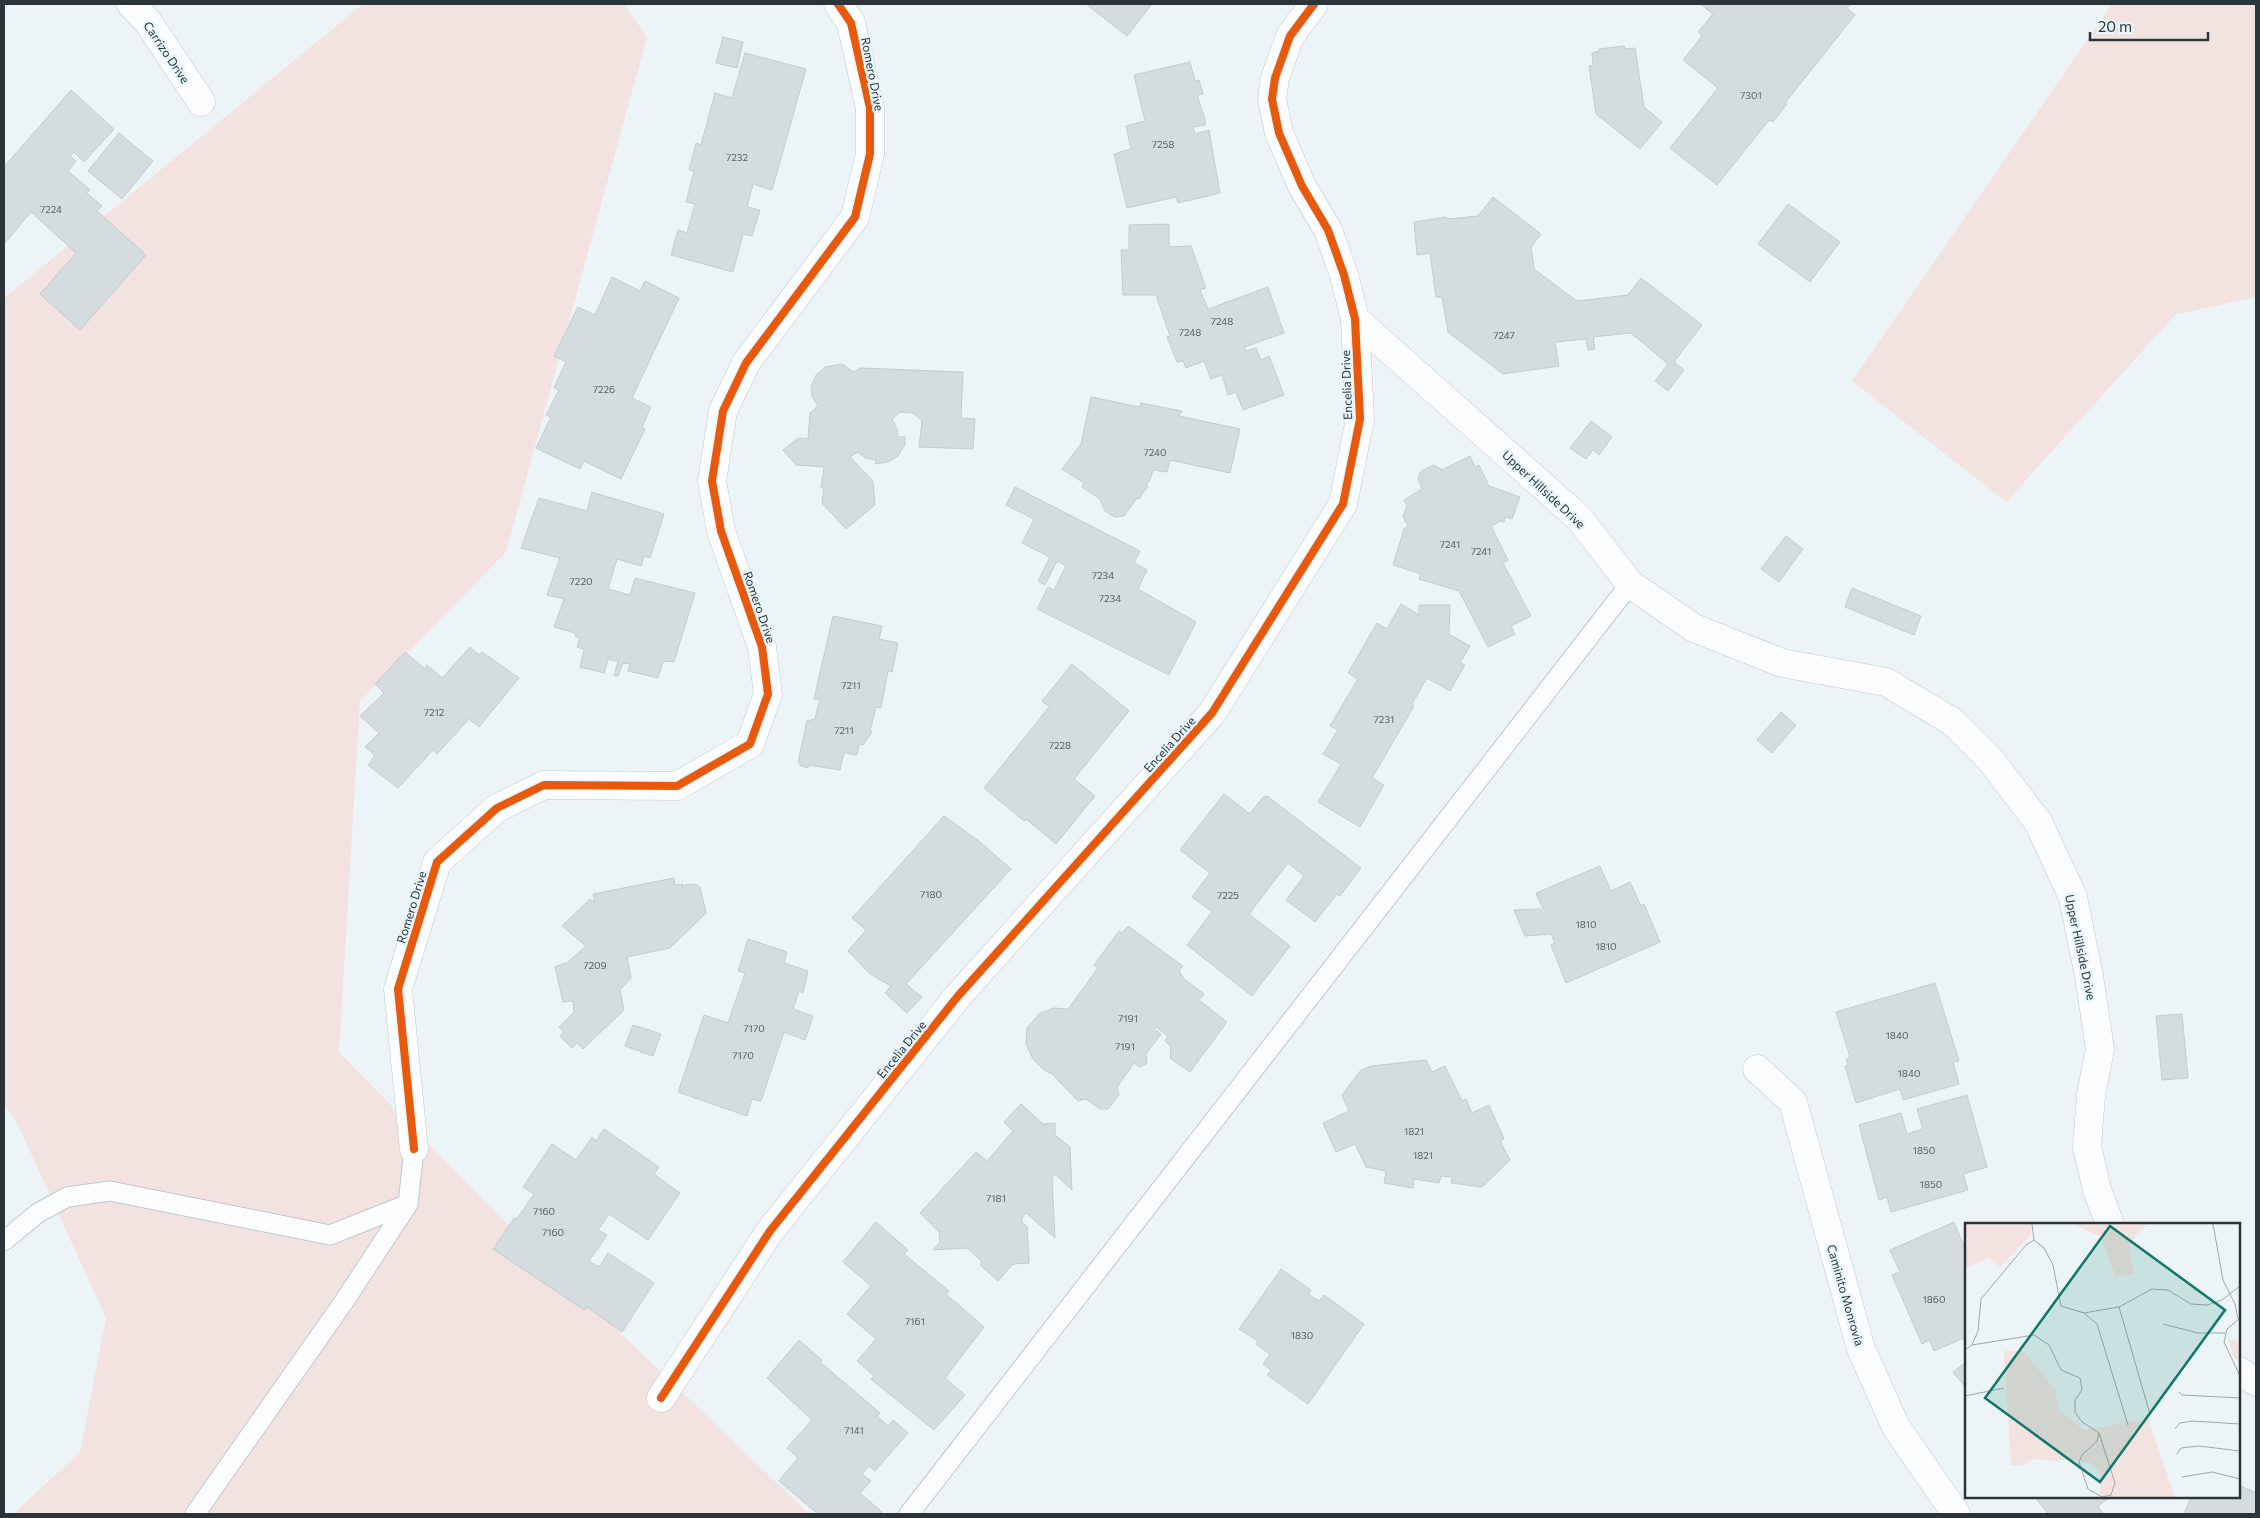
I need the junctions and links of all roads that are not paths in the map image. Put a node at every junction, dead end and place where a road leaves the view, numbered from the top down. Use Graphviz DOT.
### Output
graph roads {
  1 [pos="130,4"];
  2 [pos="838,4"];
  3 [pos="1314,4"];
  4 [pos="201,102"];
  5 [pos="1355,319"];
  6 [pos="1630,584"];
  7 [pos="1757,1069"];
  8 [pos="414,1149"];
  9 [pos="408,1204"];
  10 [pos="2110,1223"];
  11 [pos="4,1241"];
  12 [pos="2240,1372"];
  13 [pos="2256,1382"];
  14 [pos="661,1398"];
  15 [pos="195,1514"];
  16 [pos="909,1514"];
  17 [pos="1956,1514"];
  1 -- 4 [label="street, Carrizo Drive"];
  2 -- 8 [label="street, Romero Drive"];
  3 -- 5 [label="street, Encelia Drive"];
  5 -- 6 [label="street, Upper Hillside Drive"];
  5 -- 14 [label="street, Encelia Drive"];
  6 -- 10 [label="street, Upper Hillside Drive"];
  6 -- 16 [label="lane"];
  7 -- 17 [label="street, Caminito Monrovia"];
  8 -- 9 [label="lane"];
  9 -- 11 [label="lane"];
  9 -- 15 [label="lane"];
  12 -- 13 [label="street"];
}
